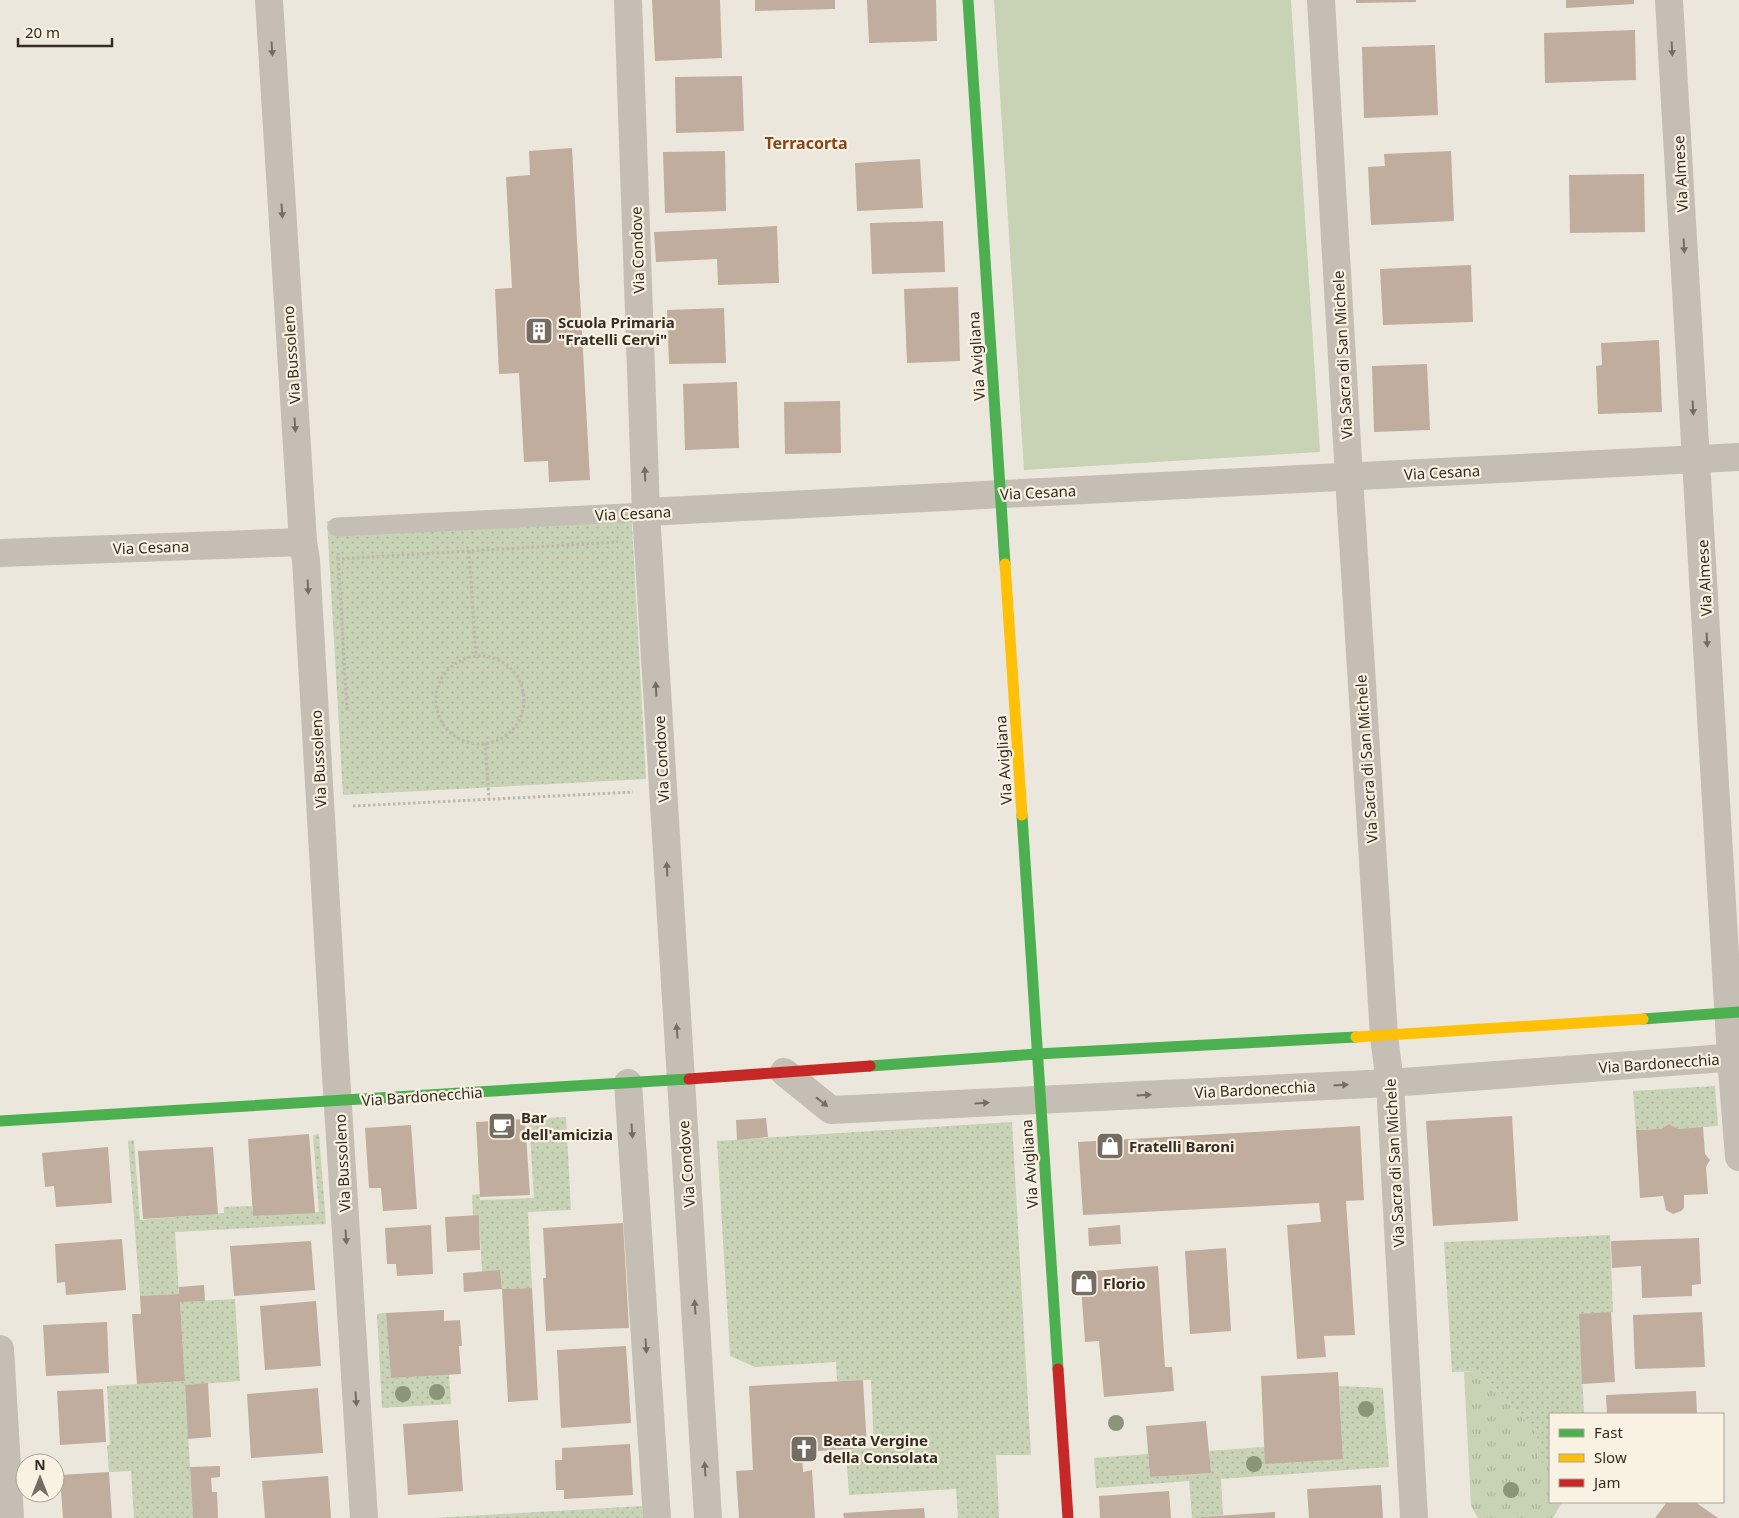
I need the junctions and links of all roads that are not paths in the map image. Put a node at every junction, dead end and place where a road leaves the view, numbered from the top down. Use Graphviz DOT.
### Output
graph roads {
  1 [pos="269,0"];
  2 [pos="628,0"];
  3 [pos="968,0"];
  4 [pos="1321,0"];
  5 [pos="1669,0"];
  6 [pos="1739,457"];
  7 [pos="1696,459"];
  8 [pos="1348,477"];
  9 [pos="1000,494"];
  10 [pos="646,512"];
  11 [pos="337,527"];
  12 [pos="305,551"];
  13 [pos="0,553"];
  14 [pos="1734,1013"];
  15 [pos="1384,1036"];
  16 [pos="1037,1054"];
  17 [pos="1735,1057"];
  18 [pos="784,1072"];
  19 [pos="680,1079"];
  20 [pos="628,1082"];
  21 [pos="1390,1082"];
  22 [pos="1040,1100"];
  23 [pos="338,1101"];
  24 [pos="0,1121"];
  25 [pos="1739,1157"];
  26 [pos="0,1349"];
  27 [pos="10,1518"];
  28 [pos="364,1518"];
  29 [pos="657,1518"];
  30 [pos="708,1518"];
  31 [pos="1068,1518"];
  32 [pos="1414,1518"];
  1 -- 12 [label="street, Via Bussoleno, one-way"];
  10 -- 2 [label="street, Via Condove, one-way"];
  3 -- 9 [label="street, Via Avigliana"];
  4 -- 8 [label="street, Via Sacra di San Michele"];
  5 -- 7 [label="street, Via Almese, one-way"];
  6 -- 7 [label="street, Via Cesana"];
  7 -- 8 [label="street, Via Cesana"];
  7 -- 14 [label="street, Via Almese, one-way"];
  8 -- 9 [label="street, Via Cesana"];
  8 -- 15 [label="street, Via Sacra di San Michele"];
  9 -- 10 [label="street, Via Cesana"];
  9 -- 16 [label="street, Via Avigliana"];
  10 -- 11 [label="lane, Via Cesana"];
  19 -- 10 [label="street, Via Condove, one-way"];
  12 -- 13 [label="street, Via Cesana"];
  12 -- 23 [label="street, Via Bussoleno, one-way"];
  14 -- 15 [label="street, Via Bardonecchia"];
  14 -- 17 [label="street, Via Almese"];
  15 -- 16 [label="street, Via Bardonecchia"];
  15 -- 21 [label="street, Via Sacra di San Michele"];
  16 -- 18 [label="street, Via Bardonecchia"];
  16 -- 22 [label="street, Via Avigliana"];
  17 -- 21 [label="street, Via Bardonecchia"];
  17 -- 25 [label="street, Via Almese"];
  18 -- 19 [label="street, Via Bardonecchia"];
  18 -- 22 [label="street, Via Bardonecchia, one-way"];
  19 -- 20 [label="street, Via Bardonecchia"];
  30 -- 19 [label="street, Via Condove, one-way"];
  20 -- 23 [label="street, Via Bardonecchia"];
  20 -- 29 [label="street, one-way"];
  22 -- 21 [label="street, Via Bardonecchia, one-way"];
  21 -- 32 [label="street, Via Sacra di San Michele"];
  22 -- 31 [label="street, Via Avigliana"];
  23 -- 24 [label="street, Via Bardonecchia"];
  23 -- 28 [label="street, Via Bussoleno, one-way"];
  26 -- 27 [label="street"];
}
